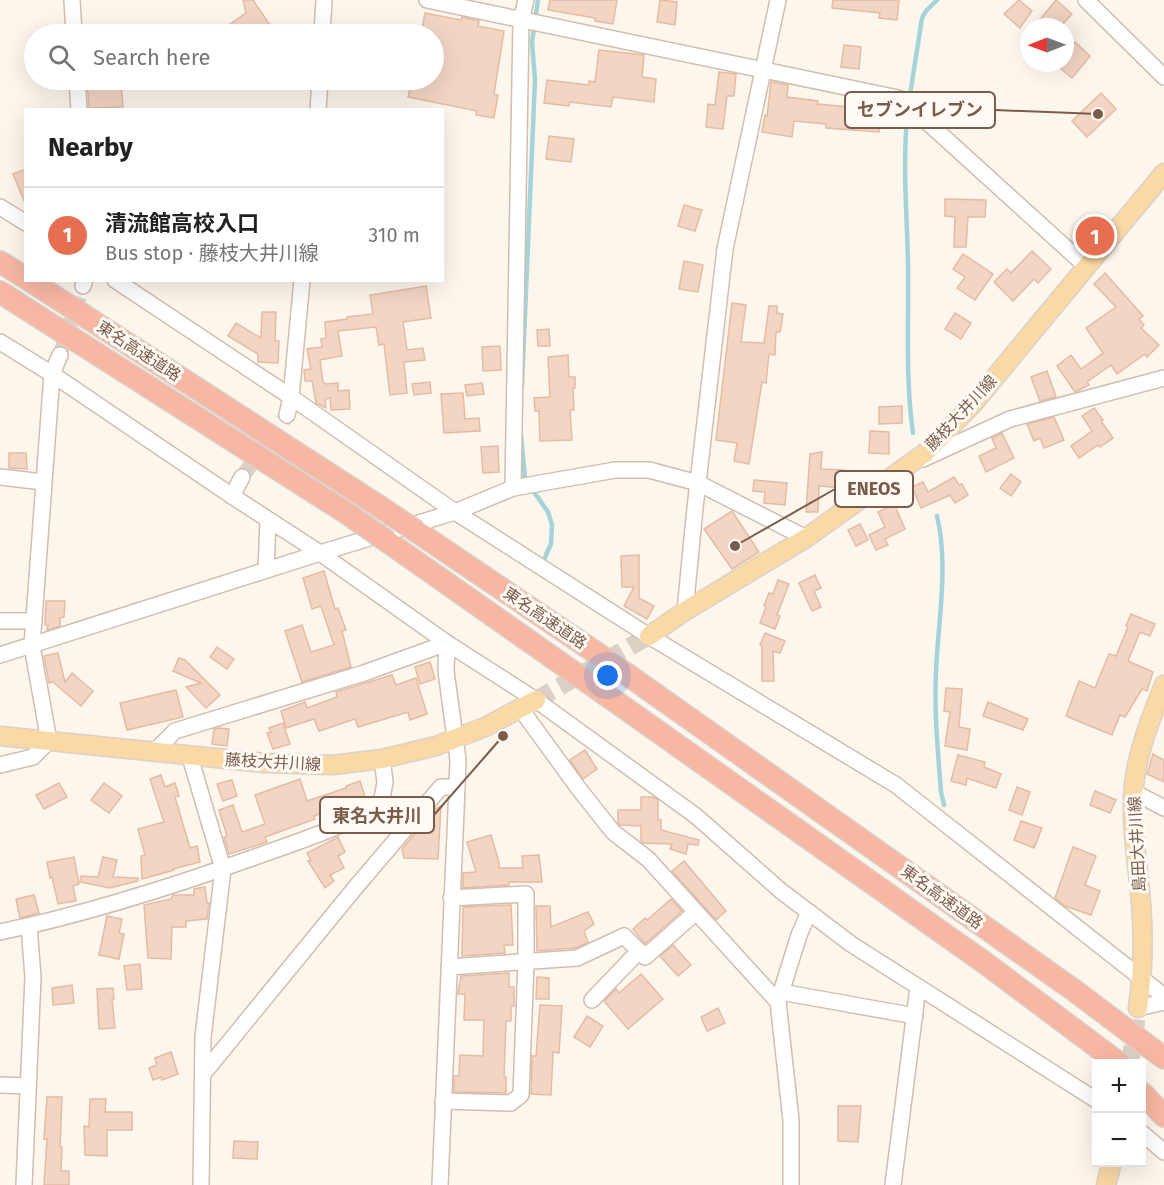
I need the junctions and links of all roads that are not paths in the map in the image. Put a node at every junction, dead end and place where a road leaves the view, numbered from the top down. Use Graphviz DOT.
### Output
graph roads {
  1 [pos="72,0"];
  2 [pos="324,0"];
  3 [pos="427,0"];
  4 [pos="526,0"];
  5 [pos="778,0"];
  6 [pos="1086,0"];
  7 [pos="521,21"];
  8 [pos="73,24"];
  9 [pos="323,24"];
  10 [pos="764,69"];
  11 [pos="1164,77"];
  12 [pos="78,90"];
  13 [pos="319,90"];
  14 [pos="79,108"];
  15 [pos="318,108"];
  16 [pos="1164,173"];
  17 [pos="0,207"];
  18 [pos="24,222"];
  19 [pos="0,262"];
  20 [pos="1087,267"];
  21 [pos="24,277"];
  22 [pos="32,282"];
  23 [pos="118,282"];
  24 [pos="302,282"];
  25 [pos="0,292"];
  26 [pos="0,342"];
  27 [pos="60,355"];
  28 [pos="52,375"];
  29 [pos="1164,378"];
  30 [pos="291,397"];
  31 [pos="972,405"];
  32 [pos="287,415"];
  33 [pos="984,431"];
  34 [pos="906,468"];
  35 [pos="0,477"];
  36 [pos="242,477"];
  37 [pos="43,482"];
  38 [pos="698,483"];
  39 [pos="513,488"];
  40 [pos="231,496"];
  41 [pos="455,512"];
  42 [pos="268,519"];
  43 [pos="806,538"];
  44 [pos="320,553"];
  45 [pos="266,570"];
  46 [pos="685,611"];
  47 [pos="0,621"];
  48 [pos="34,621"];
  49 [pos="649,636"];
  50 [pos="447,643"];
  51 [pos="32,646"];
  52 [pos="0,655"];
  53 [pos="1164,685"];
  54 [pos="528,704"];
  55 [pos="0,736"];
  56 [pos="454,740"];
  57 [pos="49,741"];
  58 [pos="154,752"];
  59 [pos="190,757"];
  60 [pos="382,759"];
  61 [pos="0,765"];
  62 [pos="458,787"];
  63 [pos="1134,792"];
  64 [pos="1164,808"];
  65 [pos="223,869"];
  66 [pos="451,898"];
  67 [pos="809,912"];
  68 [pos="696,913"];
  69 [pos="29,926"];
  70 [pos="0,932"];
  71 [pos="639,951"];
  72 [pos="526,962"];
  73 [pos="985,963"];
  74 [pos="449,967"];
  75 [pos="1142,980"];
  76 [pos="918,987"];
  77 [pos="1076,991"];
  78 [pos="1164,996"];
  79 [pos="780,997"];
  80 [pos="592,1000"];
  81 [pos="1164,1002"];
  82 [pos="1138,1008"];
  83 [pos="915,1016"];
  84 [pos="1164,1044"];
  85 [pos="1099,1059"];
  86 [pos="1113,1059"];
  87 [pos="1164,1059"];
  88 [pos="202,1074"];
  89 [pos="1146,1083"];
  90 [pos="0,1085"];
  91 [pos="28,1086"];
  92 [pos="1164,1096"];
  93 [pos="1092,1097"];
  94 [pos="1146,1097"];
  95 [pos="443,1101"];
  96 [pos="1164,1116"];
  97 [pos="1146,1136"];
  98 [pos="1164,1152"];
  99 [pos="1111,1167"];
  100 [pos="24,1185"];
  101 [pos="201,1185"];
  102 [pos="440,1185"];
  103 [pos="791,1185"];
  104 [pos="893,1185"];
  105 [pos="1106,1185"];
  1 -- 8 [label="street"];
  2 -- 9 [label="street"];
  3 -- 7 [label="street"];
  4 -- 7 [label="street"];
  5 -- 10 [label="street"];
  6 -- 11 [label="street"];
  7 -- 10 [label="street"];
  7 -- 39 [label="street"];
  10 -- 20 [label="street"];
  10 -- 38 [label="street"];
  12 -- 14 [label="street"];
  13 -- 15 [label="street"];
  16 -- 20 [label="main road, 藤枝大井川線"];
  17 -- 18 [label="street"];
  19 -- 21 [label="highway, 東名高速道路"];
  20 -- 31 [label="main road, 藤枝大井川線"];
  22 -- 77 [label="highway, 東名高速道路, bridge"];
  23 -- 30 [label="street"];
  24 -- 30 [label="street"];
  25 -- 73 [label="highway, 東名高速道路, bridge"];
  26 -- 28 [label="street"];
  27 -- 28 [label="street"];
  28 -- 37 [label="street"];
  28 -- 40 [label="street"];
  29 -- 33 [label="street"];
  30 -- 32 [label="street"];
  30 -- 41 [label="street"];
  31 -- 33 [label="street"];
  31 -- 34 [label="main road, 藤枝大井川線"];
  33 -- 34 [label="street"];
  34 -- 43 [label="main road, 藤枝大井川線"];
  35 -- 37 [label="street"];
  36 -- 40 [label="street"];
  37 -- 48 [label="street"];
  38 -- 39 [label="street"];
  38 -- 43 [label="street"];
  38 -- 46 [label="street"];
  39 -- 41 [label="street"];
  40 -- 42 [label="street"];
  41 -- 44 [label="street"];
  41 -- 49 [label="street"];
  42 -- 44 [label="street"];
  42 -- 45 [label="street"];
  43 -- 46 [label="main road, 藤枝大井川線"];
  44 -- 45 [label="street"];
  44 -- 50 [label="street"];
  45 -- 51 [label="street"];
  46 -- 49 [label="main road, 藤枝大井川線"];
  47 -- 48 [label="street"];
  48 -- 51 [label="street"];
  49 -- 75 [label="street"];
  50 -- 54 [label="street"];
  50 -- 56 [label="street"];
  50 -- 58 [label="street"];
  51 -- 52 [label="street"];
  51 -- 57 [label="street"];
  53 -- 63 [label="main road, 島田大井川線"];
  54 -- 56 [label="main road, 藤枝大井川線"];
  54 -- 67 [label="street"];
  54 -- 68 [label="street"];
  55 -- 57 [label="main road, 藤枝大井川線"];
  56 -- 60 [label="main road, 藤枝大井川線"];
  56 -- 62 [label="street"];
  57 -- 58 [label="main road, 藤枝大井川線"];
  57 -- 61 [label="street"];
  58 -- 59 [label="main road, 藤枝大井川線"];
  59 -- 60 [label="main road, 藤枝大井川線"];
  59 -- 65 [label="street"];
  60 -- 65 [label="street"];
  62 -- 66 [label="street"];
  62 -- 88 [label="street"];
  63 -- 64 [label="street"];
  63 -- 75 [label="main road, 島田大井川線"];
  65 -- 69 [label="street"];
  65 -- 88 [label="street"];
  66 -- 72 [label="street"];
  66 -- 74 [label="street"];
  67 -- 76 [label="street"];
  67 -- 79 [label="street"];
  68 -- 71 [label="street"];
  68 -- 79 [label="street"];
  69 -- 70 [label="street"];
  69 -- 91 [label="street"];
  71 -- 72 [label="street"];
  71 -- 80 [label="street"];
  72 -- 74 [label="street"];
  72 -- 95 [label="street"];
  73 -- 85 [label="highway"];
  73 -- 86 [label="highway, 東名高速道路"];
  74 -- 95 [label="street"];
  75 -- 78 [label="street"];
  75 -- 82 [label="main road, 島田大井川線"];
  76 -- 83 [label="street"];
  76 -- 93 [label="street"];
  77 -- 84 [label="highway"];
  77 -- 87 [label="highway, 東名高速道路"];
  79 -- 83 [label="street"];
  79 -- 103 [label="street"];
  81 -- 82 [label="street"];
  83 -- 104 [label="street"];
  88 -- 101 [label="street"];
  89 -- 92 [label="highway"];
  90 -- 91 [label="street"];
  91 -- 100 [label="street"];
  94 -- 96 [label="highway"];
  95 -- 102 [label="street"];
  97 -- 98 [label="street"];
  99 -- 105 [label="main road"];
}
